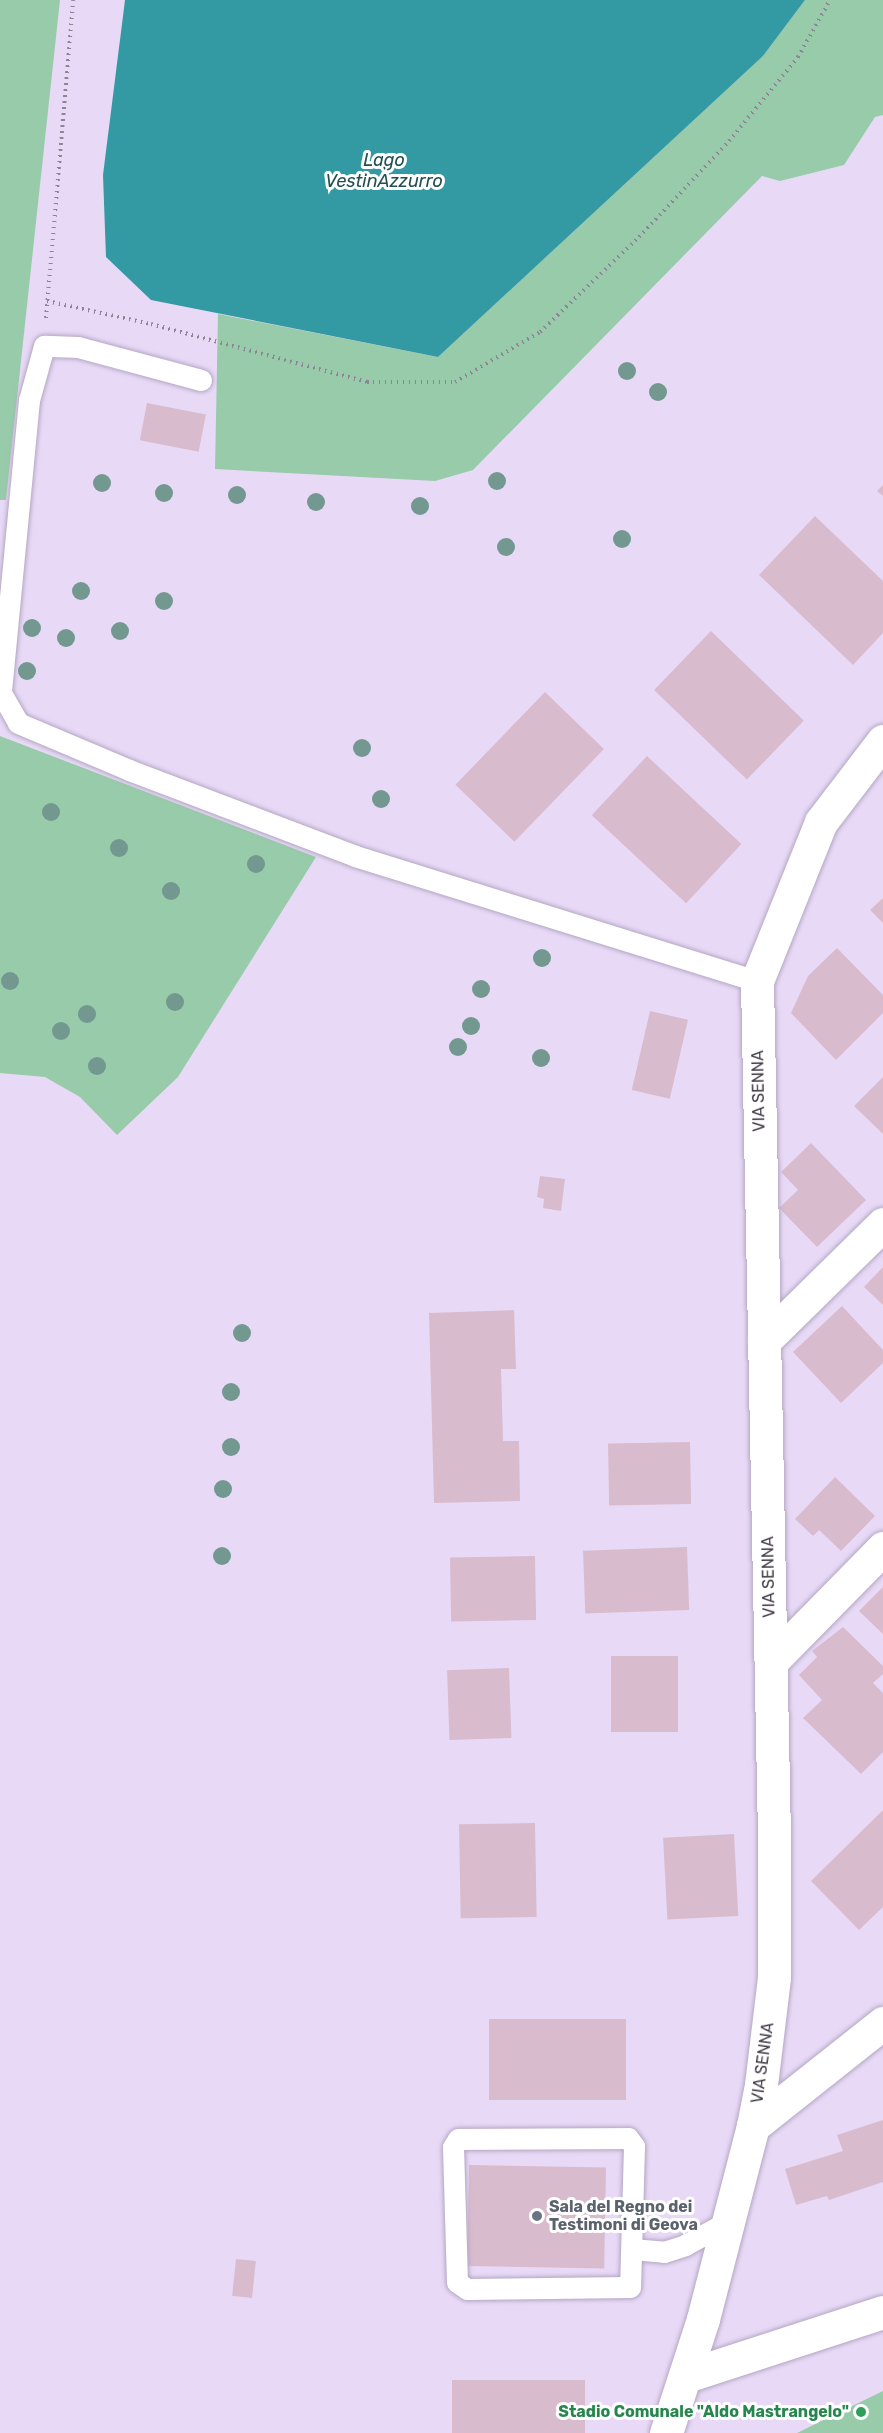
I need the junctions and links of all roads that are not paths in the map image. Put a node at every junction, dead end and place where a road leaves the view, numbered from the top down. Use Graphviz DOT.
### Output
graph roads {
  1 [pos="201,380"];
  2 [pos="883,741"];
  3 [pos="757,981"];
  4 [pos="883,1224"];
  5 [pos="764,1341"];
  6 [pos="883,1548"];
  7 [pos="771,1662"];
  8 [pos="883,2023"];
  9 [pos="753,2126"];
  10 [pos="729,2222"];
  11 [pos="632,2249"];
  12 [pos="883,2312"];
  13 [pos="686,2376"];
  14 [pos="666,2433"];
  1 -- 3 [label="lane"];
  2 -- 3 [label="street, VIA SENNA"];
  3 -- 5 [label="street, VIA SENNA"];
  4 -- 5 [label="street"];
  5 -- 7 [label="street, VIA SENNA"];
  6 -- 7 [label="street"];
  7 -- 9 [label="street, VIA SENNA"];
  8 -- 9 [label="street"];
  9 -- 10 [label="street, VIA SENNA"];
  10 -- 11 [label="lane"];
  10 -- 13 [label="street, VIA SENNA"];
  11 -- 11 [label="lane"];
  12 -- 13 [label="street"];
  13 -- 14 [label="street, VIA SENNA"];
}
